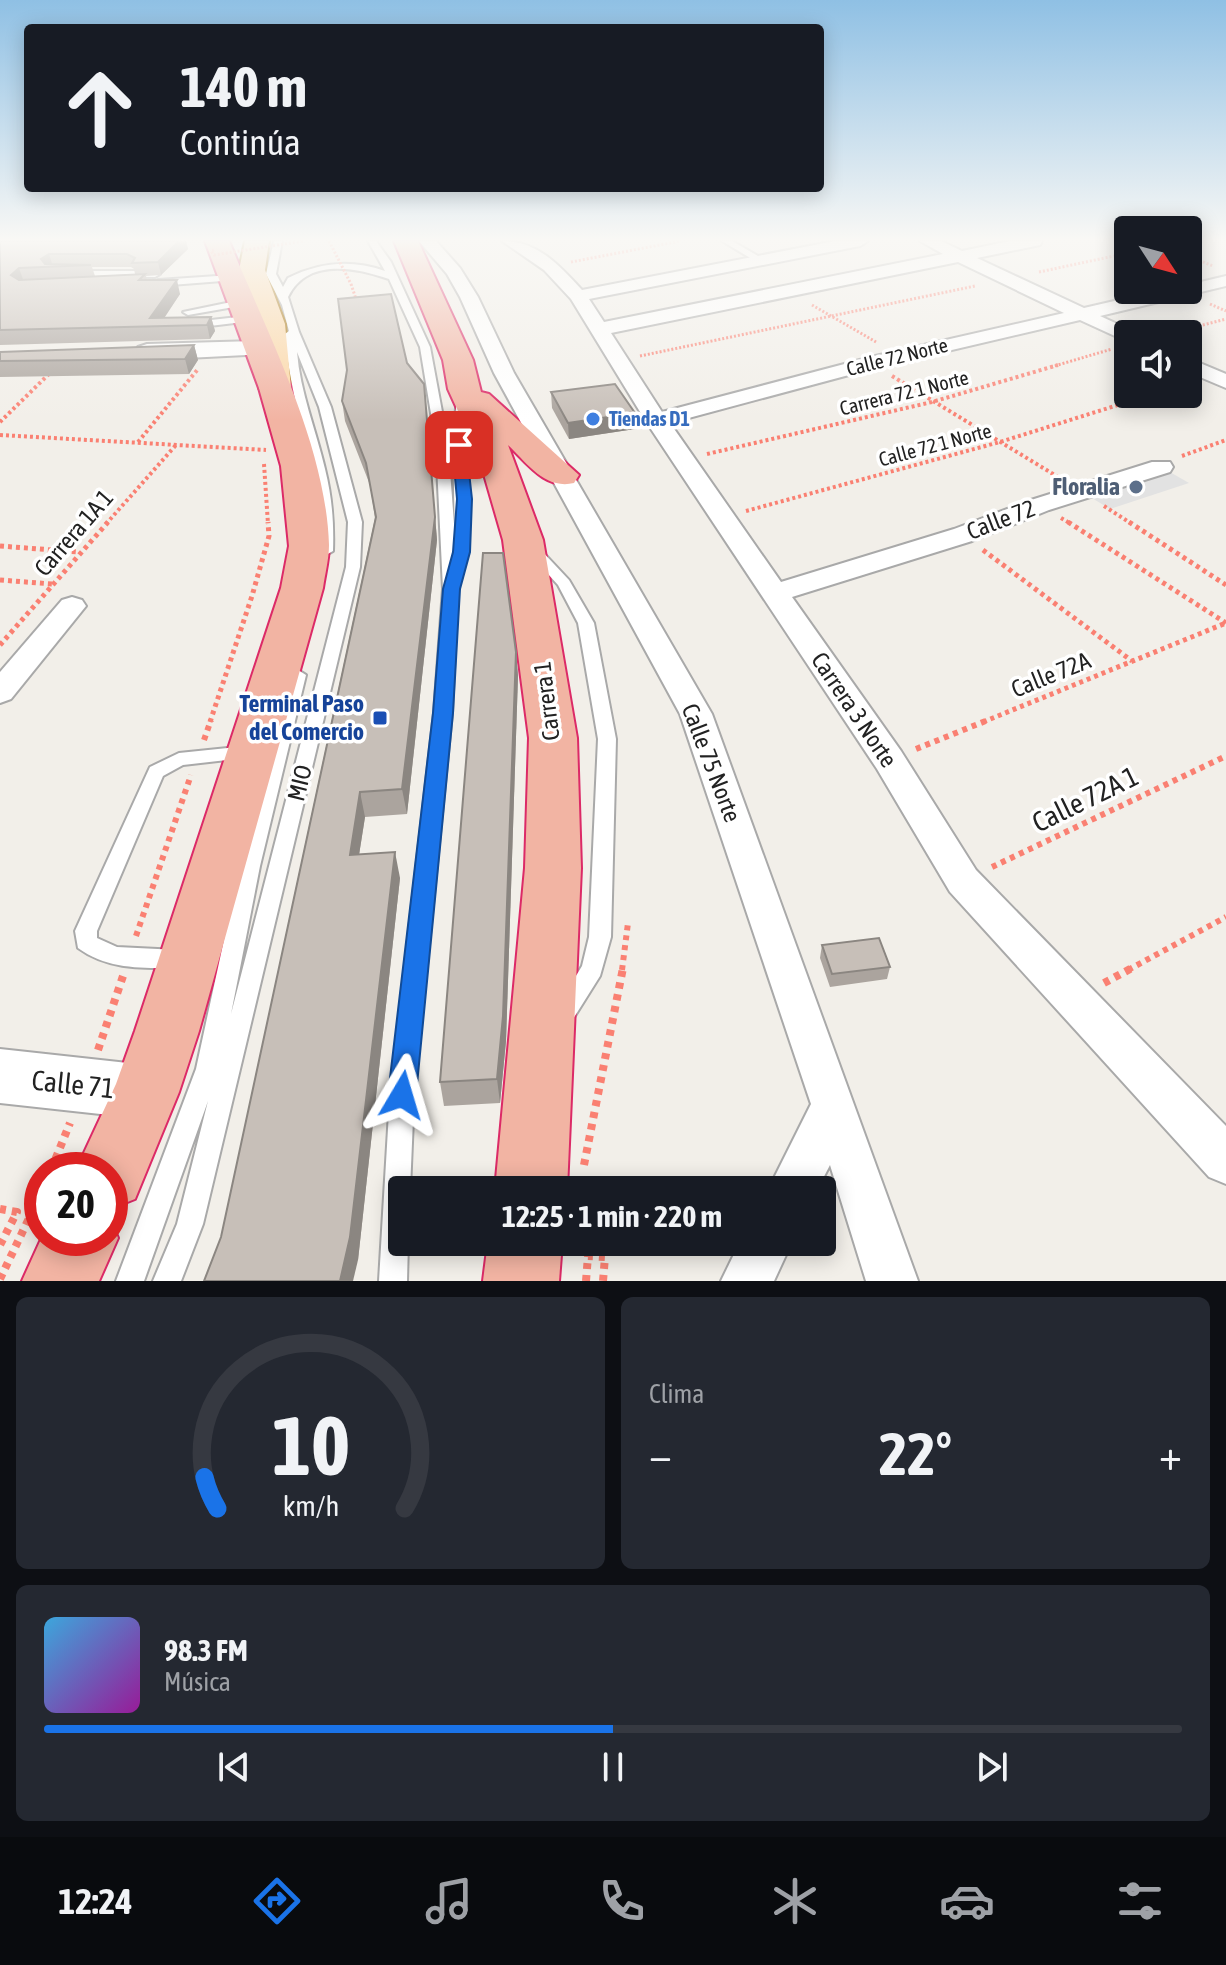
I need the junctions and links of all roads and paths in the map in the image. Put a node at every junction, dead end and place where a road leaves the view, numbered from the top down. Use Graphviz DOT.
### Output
graph roads {
  1 [pos="201,301"];
  2 [pos="205,301"];
  3 [pos="240,301"];
  4 [pos="263,301"];
  5 [pos="284,301"];
  6 [pos="357,301"];
  7 [pos="402,301"];
  8 [pos="434,301"];
  9 [pos="471,301"];
  10 [pos="581,301"];
  11 [pos="750,301"];
  12 [pos="805,301"];
  13 [pos="911,301"];
  14 [pos="1053,301"];
  15 [pos="1125,304"];
  16 [pos="359,305"];
  17 [pos="188,312"];
  18 [pos="1081,314"];
  19 [pos="289,317"];
  20 [pos="835,318"];
  21 [pos="1226,319"];
  22 [pos="180,325"];
  23 [pos="1202,325"];
  24 [pos="601,329"];
  25 [pos="1114,329"];
  26 [pos="259,349"];
  27 [pos="1113,349"];
  28 [pos="214,351"];
  29 [pos="127,353"];
  30 [pos="900,356"];
  31 [pos="619,361"];
  32 [pos="871,363"];
  33 [pos="59,364"];
  34 [pos="1202,371"];
  35 [pos="1226,382"];
  36 [pos="275,388"];
  37 [pos="464,389"];
  38 [pos="932,402"];
  39 [pos="1114,406"];
  40 [pos="656,420"];
  41 [pos="0,422"];
  42 [pos="0,435"];
  43 [pos="260,436"];
  44 [pos="1226,440"];
  45 [pos="137,442"];
  46 [pos="1000,442"];
  47 [pos="176,444"];
  48 [pos="291,450"];
  49 [pos="686,459"];
  50 [pos="1161,467"];
  51 [pos="561,475"];
  52 [pos="1082,492"];
  53 [pos="1040,505"];
  54 [pos="722,517"];
  55 [pos="963,535"];
  56 [pos="0,546"];
  57 [pos="80,552"];
  58 [pos="0,580"];
  59 [pos="1226,585"];
  60 [pos="451,589"];
  61 [pos="774,593"];
  62 [pos="63,595"];
  63 [pos="1226,623"];
  64 [pos="0,645"];
  65 [pos="1132,661"];
  66 [pos="0,692"];
  67 [pos="253,752"];
  68 [pos="198,756"];
  69 [pos="1226,756"];
  70 [pos="889,760"];
  71 [pos="963,881"];
  72 [pos="1226,917"];
  73 [pos="628,923"];
  74 [pos="129,957"];
  75 [pos="209,960"];
  76 [pos="1074,999"];
  77 [pos="0,1076"];
  78 [pos="116,1089"];
  79 [pos="834,1106"];
  80 [pos="65,1152"];
  81 [pos="112,1152"];
  82 [pos="1226,1160"];
  83 [pos="556,1176"];
  84 [pos="559,1176"];
  85 [pos="799,1176"];
  86 [pos="0,1209"];
  87 [pos="24,1229"];
  88 [pos="0,1245"];
  89 [pos="72,1256"];
  90 [pos="524,1256"];
  91 [pos="760,1256"];
  92 [pos="0,1279"];
  93 [pos="60,1281"];
  94 [pos="130,1281"];
  95 [pos="167,1281"];
  96 [pos="393,1281"];
  97 [pos="521,1281"];
  98 [pos="586,1281"];
  99 [pos="603,1281"];
  100 [pos="747,1281"];
  101 [pos="892,1281"];
  1 -- 17 [label="lane"];
  2 -- 22 [label="lane"];
  3 -- 26 [label="highway"];
  4 -- 36 [label="main road"];
  5 -- 19 [label="lane, MIO"];
  6 -- 16 [label="path, bridge"];
  7 -- 60 [label="lane"];
  8 -- 37 [label="highway, Carrera 1"];
  9 -- 51 [label="street, Calle 75 Norte"];
  10 -- 24 [label="street, Carrera 3 Norte"];
  11 -- 24 [label="street"];
  12 -- 20 [label="path"];
  13 -- 20 [label="path"];
  14 -- 18 [label="street"];
  15 -- 18 [label="street, Calle 72 Norte"];
  18 -- 25 [label="street"];
  18 -- 30 [label="street, Calle 72 Norte"];
  19 -- 48 [label="lane"];
  19 -- 95 [label="lane, MIO"];
  20 -- 30 [label="path"];
  20 -- 31 [label="path"];
  21 -- 23 [label="path"];
  24 -- 31 [label="street, Carrera 3 Norte"];
  26 -- 28 [label="street"];
  26 -- 36 [label="highway"];
  27 -- 38 [label="path, Carrera 72 1 Norte"];
  28 -- 29 [label="street"];
  28 -- 45 [label="path"];
  30 -- 32 [label="street, Calle 72 Norte"];
  31 -- 40 [label="street, Carrera 3 Norte"];
  32 -- 38 [label="path"];
  32 -- 40 [label="street, Calle 72 Norte"];
  33 -- 41 [label="path"];
  34 -- 35 [label="street"];
  36 -- 48 [label="highway"];
  37 -- 51 [label="highway"];
  37 -- 60 [label="lane"];
  37 -- 83 [label="highway, Carrera 1"];
  38 -- 46 [label="path"];
  38 -- 49 [label="path, Carrera 72 1 Norte"];
  39 -- 46 [label="path, Calle 72 1 Norte"];
  40 -- 49 [label="street, Carrera 3 Norte"];
  42 -- 45 [label="path"];
  43 -- 48 [label="path"];
  44 -- 50 [label="path"];
  45 -- 47 [label="path"];
  46 -- 52 [label="path"];
  46 -- 54 [label="path, Calle 72 1 Norte"];
  47 -- 48 [label="path"];
  47 -- 57 [label="path, Carrera 1A 1"];
  48 -- 67 [label="highway"];
  48 -- 68 [label="path"];
  48 -- 75 [label="lane"];
  49 -- 54 [label="street, Carrera 3 Norte"];
  50 -- 52 [label="street, Calle 72"];
  51 -- 79 [label="street, Calle 75 Norte"];
  52 -- 53 [label="street, Calle 72"];
  52 -- 59 [label="path"];
  53 -- 55 [label="street, Calle 72"];
  53 -- 63 [label="path"];
  54 -- 61 [label="street, Carrera 3 Norte"];
  55 -- 61 [label="street, Calle 72"];
  55 -- 65 [label="path"];
  56 -- 57 [label="path"];
  57 -- 62 [label="path, Carrera 1A 1"];
  58 -- 62 [label="path"];
  60 -- 96 [label="lane"];
  61 -- 70 [label="street, Carrera 3 Norte"];
  62 -- 64 [label="path, Carrera 1A 1"];
  62 -- 66 [label="street"];
  63 -- 65 [label="path, Calle 72A"];
  65 -- 70 [label="path, Calle 72A"];
  67 -- 68 [label="lane"];
  67 -- 75 [label="highway"];
  68 -- 74 [label="path"];
  68 -- 74 [label="lane"];
  69 -- 71 [label="path, Calle 72A 1"];
  70 -- 71 [label="street, Carrera 3 Norte"];
  71 -- 76 [label="street, Carrera 3 Norte"];
  72 -- 76 [label="path"];
  73 -- 84 [label="path"];
  74 -- 75 [label="lane"];
  74 -- 78 [label="path"];
  75 -- 78 [label="highway"];
  75 -- 94 [label="lane"];
  76 -- 82 [label="street, Carrera 3 Norte"];
  77 -- 78 [label="street, Calle 71"];
  78 -- 80 [label="path"];
  78 -- 81 [label="highway"];
  79 -- 85 [label="street"];
  79 -- 101 [label="street, Calle 75 Norte"];
  86 -- 88 [label="path"];
  87 -- 92 [label="path"];
  89 -- 93 [label="highway"];
  90 -- 97 [label="highway"];
  91 -- 100 [label="street"];
  98 -- 99 [label="path"];
}
